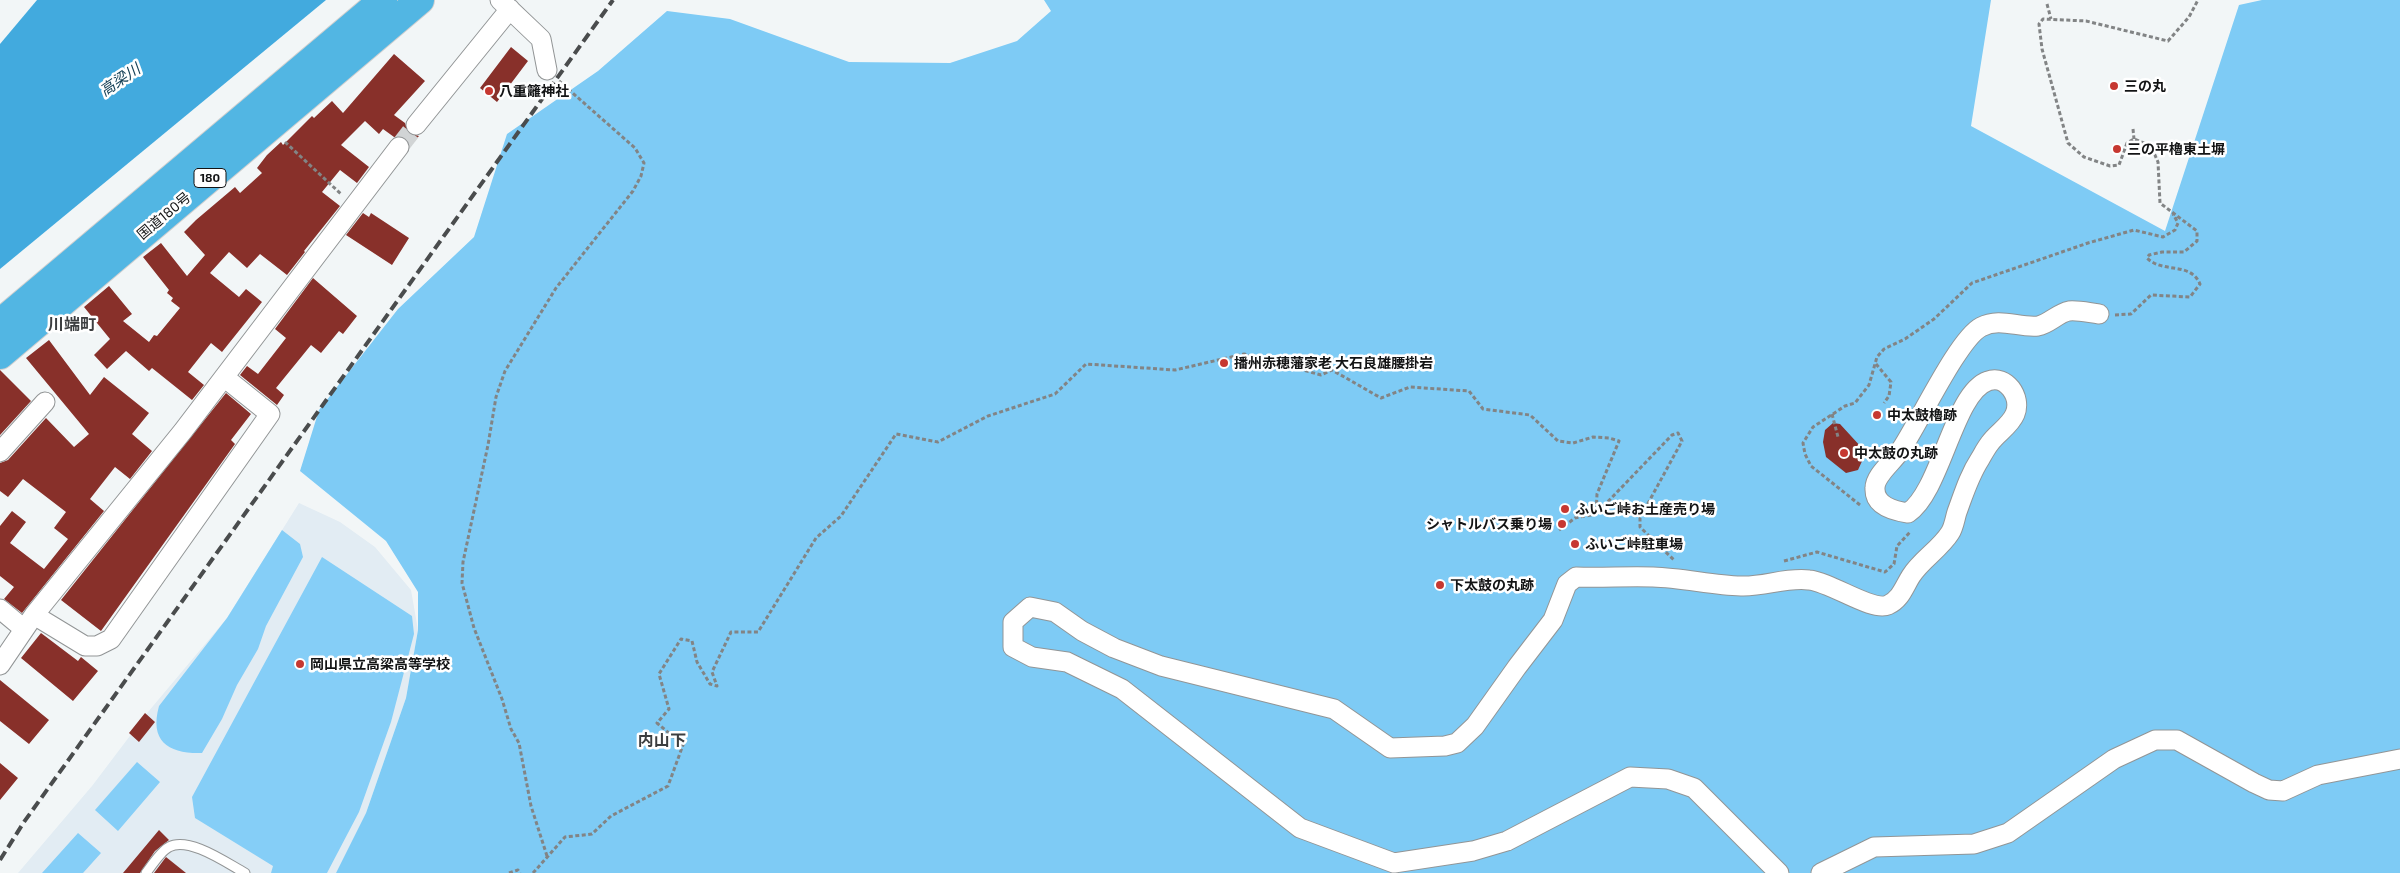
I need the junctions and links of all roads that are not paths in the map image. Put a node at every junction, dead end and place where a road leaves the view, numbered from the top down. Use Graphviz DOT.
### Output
graph roads {
  1 [pos="383,0"];
  2 [pos="420,0"];
  3 [pos="505,5"];
  4 [pos="547,70"];
  5 [pos="416,125"];
  6 [pos="398,147"];
  7 [pos="2099,314"];
  8 [pos="0,323"];
  9 [pos="0,355"];
  10 [pos="224,376"];
  11 [pos="45,402"];
  12 [pos="0,452"];
  13 [pos="0,609"];
  14 [pos="29,622"];
  15 [pos="0,665"];
  16 [pos="2400,759"];
  17 [pos="146,873"];
  18 [pos="245,873"];
  19 [pos="1779,873"];
  20 [pos="1821,873"];
  1 -- 8 [label="highway, 国道180号 / 180"];
  2 -- 9 [label="highway, 国道180号 / 180"];
  3 -- 4 [label="street"];
  3 -- 5 [label="street"];
  6 -- 10 [label="street"];
  7 -- 19 [label="street"];
  10 -- 14 [label="street"];
  10 -- 14 [label="street"];
  11 -- 12 [label="street"];
  13 -- 14 [label="street"];
  14 -- 15 [label="street"];
  16 -- 20 [label="street"];
  17 -- 18 [label="lane"];
}
